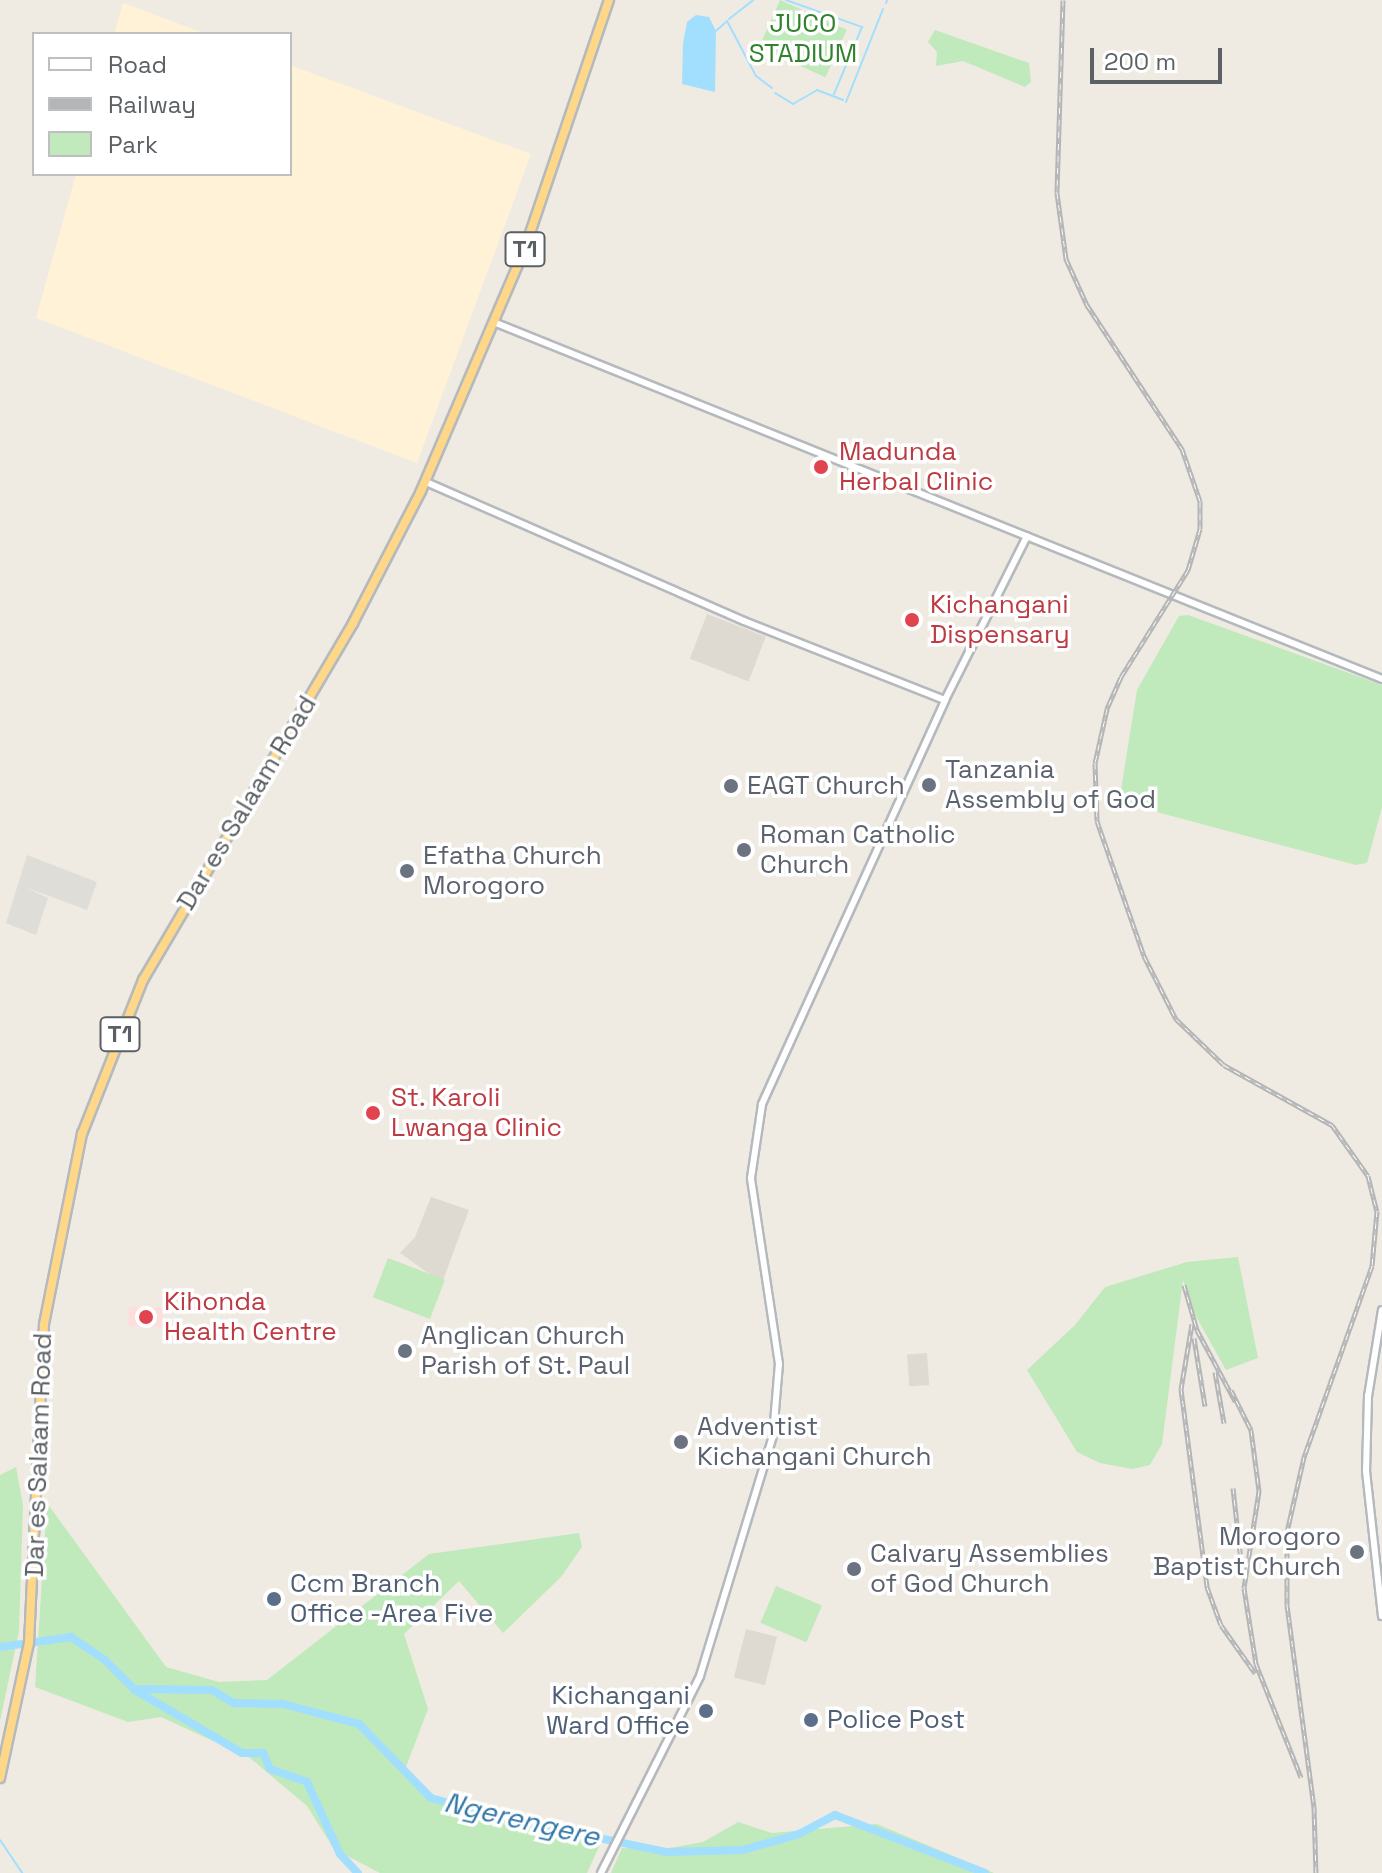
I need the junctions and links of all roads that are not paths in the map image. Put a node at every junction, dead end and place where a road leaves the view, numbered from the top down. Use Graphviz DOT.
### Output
graph roads {
  1 [pos="609,0"];
  2 [pos="496,323"];
  3 [pos="426,482"];
  4 [pos="1027,536"];
  5 [pos="1382,679"];
  6 [pos="945,700"];
  7 [pos="1382,1310"];
  8 [pos="1382,1616"];
  9 [pos="0,1778"];
  10 [pos="601,1873"];
  1 -- 2 [label="highway, Dar es Salaam Road / T1"];
  2 -- 3 [label="highway, Dar es Salaam Road / T1"];
  2 -- 4 [label="street"];
  3 -- 6 [label="street"];
  3 -- 9 [label="highway, Dar es Salaam Road / T1"];
  4 -- 5 [label="street"];
  4 -- 6 [label="street"];
  6 -- 10 [label="street"];
  7 -- 8 [label="street"];
}
